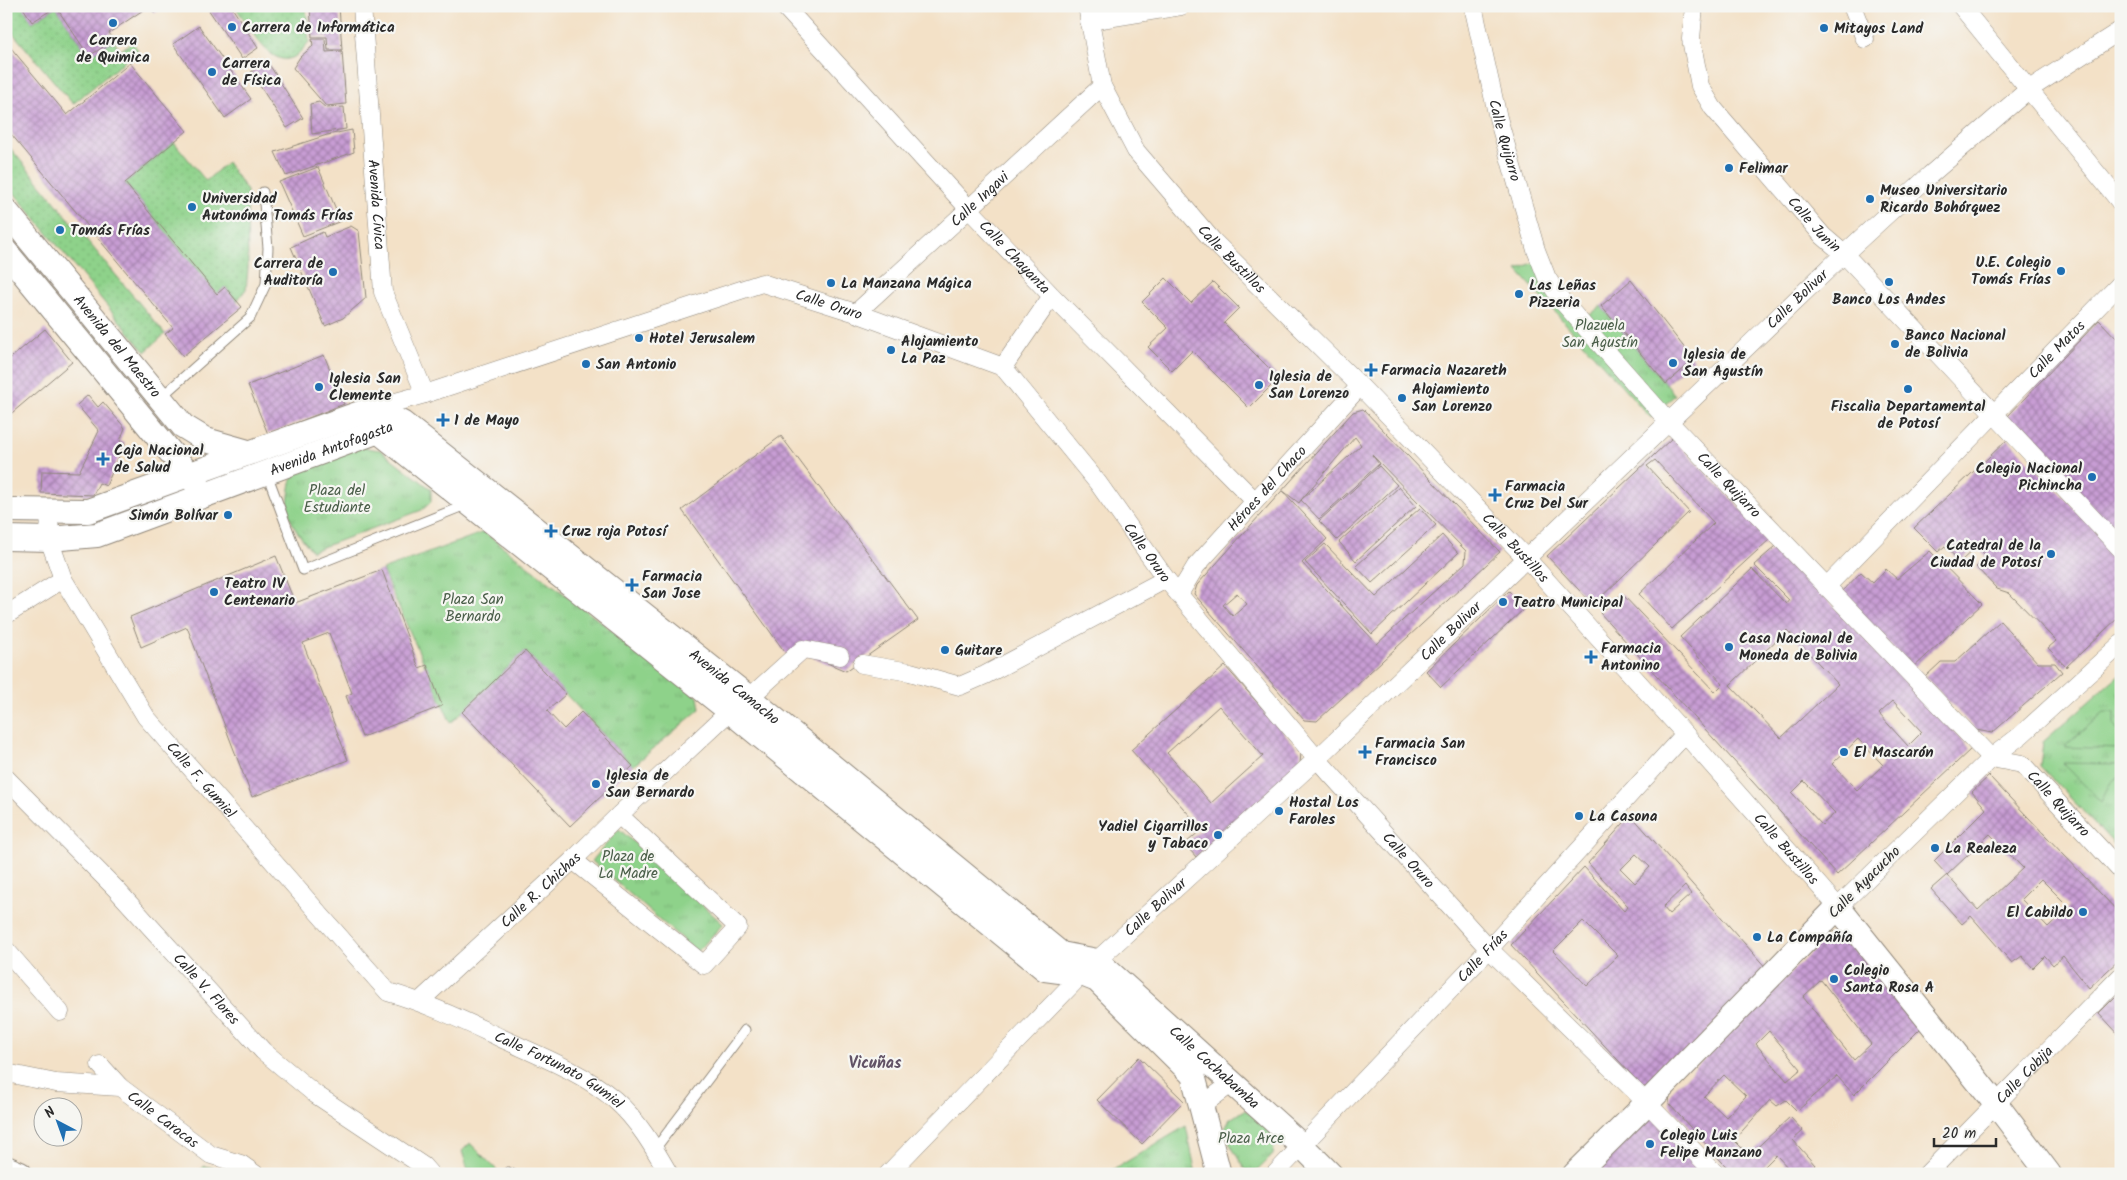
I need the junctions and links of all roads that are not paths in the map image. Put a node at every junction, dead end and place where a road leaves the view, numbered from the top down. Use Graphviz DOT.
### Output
graph roads {
  1 [pos="362,6"];
  2 [pos="784,6"];
  3 [pos="1181,6"];
  4 [pos="1472,6"];
  5 [pos="1694,6"];
  6 [pos="1852,6"];
  7 [pos="1961,6"];
  8 [pos="1088,14"];
  9 [pos="2121,30"];
  10 [pos="1865,39"];
  11 [pos="1102,86"];
  12 [pos="2028,90"];
  13 [pos="263,192"];
  14 [pos="2121,203"];
  15 [pos="969,209"];
  16 [pos="6,210"];
  17 [pos="6,252"];
  18 [pos="1844,254"];
  19 [pos="2121,284"];
  20 [pos="1052,296"];
  21 [pos="856,313"];
  22 [pos="1003,367"];
  23 [pos="1360,386"];
  24 [pos="425,394"];
  25 [pos="160,398"];
  26 [pos="1994,415"];
  27 [pos="375,419"];
  28 [pos="1668,422"];
  29 [pos="402,423"];
  30 [pos="248,452"];
  31 [pos="266,472"];
  32 [pos="189,474"];
  33 [pos="205,494"];
  34 [pos="1254,500"];
  35 [pos="470,504"];
  36 [pos="6,510"];
  37 [pos="50,511"];
  38 [pos="6,538"];
  39 [pos="49,539"];
  40 [pos="2121,549"];
  41 [pos="1527,559"];
  42 [pos="1166,579"];
  43 [pos="63,580"];
  44 [pos="1826,587"];
  45 [pos="1179,594"];
  46 [pos="6,615"];
  47 [pos="2121,644"];
  48 [pos="840,656"];
  49 [pos="862,664"];
  50 [pos="749,698"];
  51 [pos="730,711"];
  52 [pos="1685,734"];
  53 [pos="1990,758"];
  54 [pos="1317,759"];
  55 [pos="6,778"];
  56 [pos="619,815"];
  57 [pos="573,860"];
  58 [pos="2121,871"];
  59 [pos="1838,907"];
  60 [pos="1488,949"];
  61 [pos="6,950"];
  62 [pos="1089,967"];
  63 [pos="2121,976"];
  64 [pos="420,1001"];
  65 [pos="60,1012"];
  66 [pos="745,1030"];
  67 [pos="100,1065"];
  68 [pos="6,1074"];
  69 [pos="1232,1083"];
  70 [pos="120,1087"];
  71 [pos="1647,1103"];
  72 [pos="1996,1104"];
  73 [pos="1201,1106"];
  74 [pos="1302,1146"];
  75 [pos="655,1149"];
  76 [pos="6,1168"];
  77 [pos="1216,1172"];
  78 [pos="20,1174"];
  79 [pos="255,1174"];
  80 [pos="430,1174"];
  81 [pos="670,1174"];
  82 [pos="888,1174"];
  83 [pos="1275,1174"];
  84 [pos="1330,1174"];
  85 [pos="1575,1174"];
  86 [pos="1716,1174"];
  87 [pos="1927,1174"];
  88 [pos="2049,1174"];
  1 -- 24 [label="street, Avenida Cívica"];
  2 -- 15 [label="street, Calle Chayanta"];
  3 -- 8 [label="street"];
  4 -- 28 [label="street, Calle Quijarro"];
  5 -- 18 [label="street, Calle Junin"];
  6 -- 10 [label="street"];
  7 -- 12 [label="street"];
  8 -- 11 [label="street, Calle Bustillos"];
  9 -- 12 [label="street, Calle Bolivar"];
  11 -- 15 [label="street, Calle Ingavi"];
  11 -- 23 [label="street, Calle Bustillos"];
  12 -- 14 [label="street"];
  12 -- 18 [label="street, Calle Bolivar"];
  13 -- 25 [label="lane"];
  15 -- 20 [label="street, Calle Chayanta"];
  15 -- 21 [label="street, Calle Ingavi"];
  16 -- 25 [label="main road, Avenida del Maestro"];
  17 -- 32 [label="main road, Avenida del Maestro"];
  18 -- 26 [label="street, Calle Junin"];
  18 -- 28 [label="street, Calle Bolivar"];
  19 -- 26 [label="street, Calle Matos"];
  20 -- 22 [label="street"];
  20 -- 34 [label="street, Calle Chayanta"];
  21 -- 22 [label="street, Calle Oruro"];
  21 -- 24 [label="street, Calle Oruro"];
  22 -- 42 [label="street, Calle Oruro"];
  23 -- 34 [label="street, Héroes del Chaco"];
  23 -- 41 [label="street, Calle Bustillos"];
  24 -- 27 [label="street, Avenida Antofagasta"];
  24 -- 29 [label="street, Avenida Antofagasta"];
  25 -- 30 [label="main road, Avenida del Maestro"];
  26 -- 40 [label="street, Calle Junin"];
  26 -- 44 [label="street, Calle Matos"];
  27 -- 29 [label="main road, Avenida Antofagasta"];
  27 -- 30 [label="main road, Avenida Antofagasta"];
  27 -- 31 [label="main road, Avenida Antofagasta"];
  27 -- 35 [label="main road, Avenida Camacho"];
  28 -- 41 [label="street, Calle Bolivar"];
  28 -- 44 [label="street, Calle Quijarro"];
  29 -- 50 [label="main road, Avenida Camacho"];
  30 -- 32 [label="main road, Avenida Antofagasta"];
  31 -- 33 [label="main road, Avenida Antofagasta"];
  31 -- 35 [label="lane"];
  32 -- 33 [label="main road, Avenida del Maestro"];
  32 -- 37 [label="main road, Avenida Antofagasta"];
  33 -- 39 [label="main road, Avenida Antofagasta"];
  34 -- 45 [label="street, Héroes del Chaco"];
  35 -- 51 [label="main road, Avenida Camacho"];
  36 -- 37 [label="main road, Avenida Antofagasta"];
  37 -- 39 [label="street, Calle F. Gumiel"];
  38 -- 39 [label="main road, Avenida Antofagasta"];
  39 -- 43 [label="street, Calle F. Gumiel"];
  41 -- 52 [label="street, Calle Bustillos"];
  41 -- 54 [label="street, Calle Bolivar"];
  42 -- 45 [label="street, Calle Oruro"];
  42 -- 49 [label="street"];
  43 -- 46 [label="street"];
  43 -- 64 [label="street, Calle F. Gumiel"];
  44 -- 53 [label="street, Calle Quijarro"];
  45 -- 54 [label="street, Calle Oruro"];
  47 -- 53 [label="street, Calle Ayacucho"];
  48 -- 50 [label="street, Calle R. Chichas"];
  50 -- 51 [label="street, Calle R. Chichas"];
  50 -- 62 [label="main road, Avenida Camacho"];
  51 -- 56 [label="street, Calle R. Chichas"];
  51 -- 62 [label="main road, Avenida Camacho"];
  52 -- 59 [label="street, Calle Bustillos"];
  52 -- 60 [label="street, Calle Frías"];
  53 -- 58 [label="street, Calle Quijarro"];
  53 -- 59 [label="street, Calle Ayacucho"];
  54 -- 60 [label="street, Calle Oruro"];
  54 -- 62 [label="street, Calle Bolivar"];
  55 -- 80 [label="street, Calle V. Flores"];
  56 -- 57 [label="street, Calle R. Chichas"];
  56 -- 57 [label="street"];
  57 -- 64 [label="street, Calle R. Chichas"];
  59 -- 71 [label="main road, Calle Ayacucho"];
  59 -- 72 [label="main road, Calle Bustillos"];
  60 -- 71 [label="street, Calle Oruro"];
  60 -- 74 [label="street, Calle Frías"];
  61 -- 65 [label="street"];
  62 -- 69 [label="main road, Calle Cochabamba"];
  62 -- 73 [label="main road, Calle Cochabamba"];
  62 -- 82 [label="street, Calle Bolivar"];
  63 -- 72 [label="street, Calle Cobija"];
  64 -- 75 [label="street, Calle Fortunato Gumiel"];
  66 -- 75 [label="lane"];
  67 -- 70 [label="street"];
  68 -- 70 [label="street, Calle Caracas"];
  69 -- 73 [label="street"];
  69 -- 74 [label="main road, Calle Cochabamba"];
  70 -- 79 [label="street, Calle Caracas"];
  71 -- 85 [label="main road, Calle Ayacucho"];
  71 -- 86 [label="street, Calle Oruro"];
  72 -- 87 [label="street, Calle Cobija"];
  72 -- 88 [label="main road, Calle Bustillos"];
  73 -- 77 [label="main road, Calle Cochabamba"];
  74 -- 83 [label="street, Calle Frías"];
  74 -- 84 [label="main road, Calle Cochabamba"];
  75 -- 81 [label="street, Calle Fortunato Gumiel"];
  76 -- 78 [label="main road"];
}
